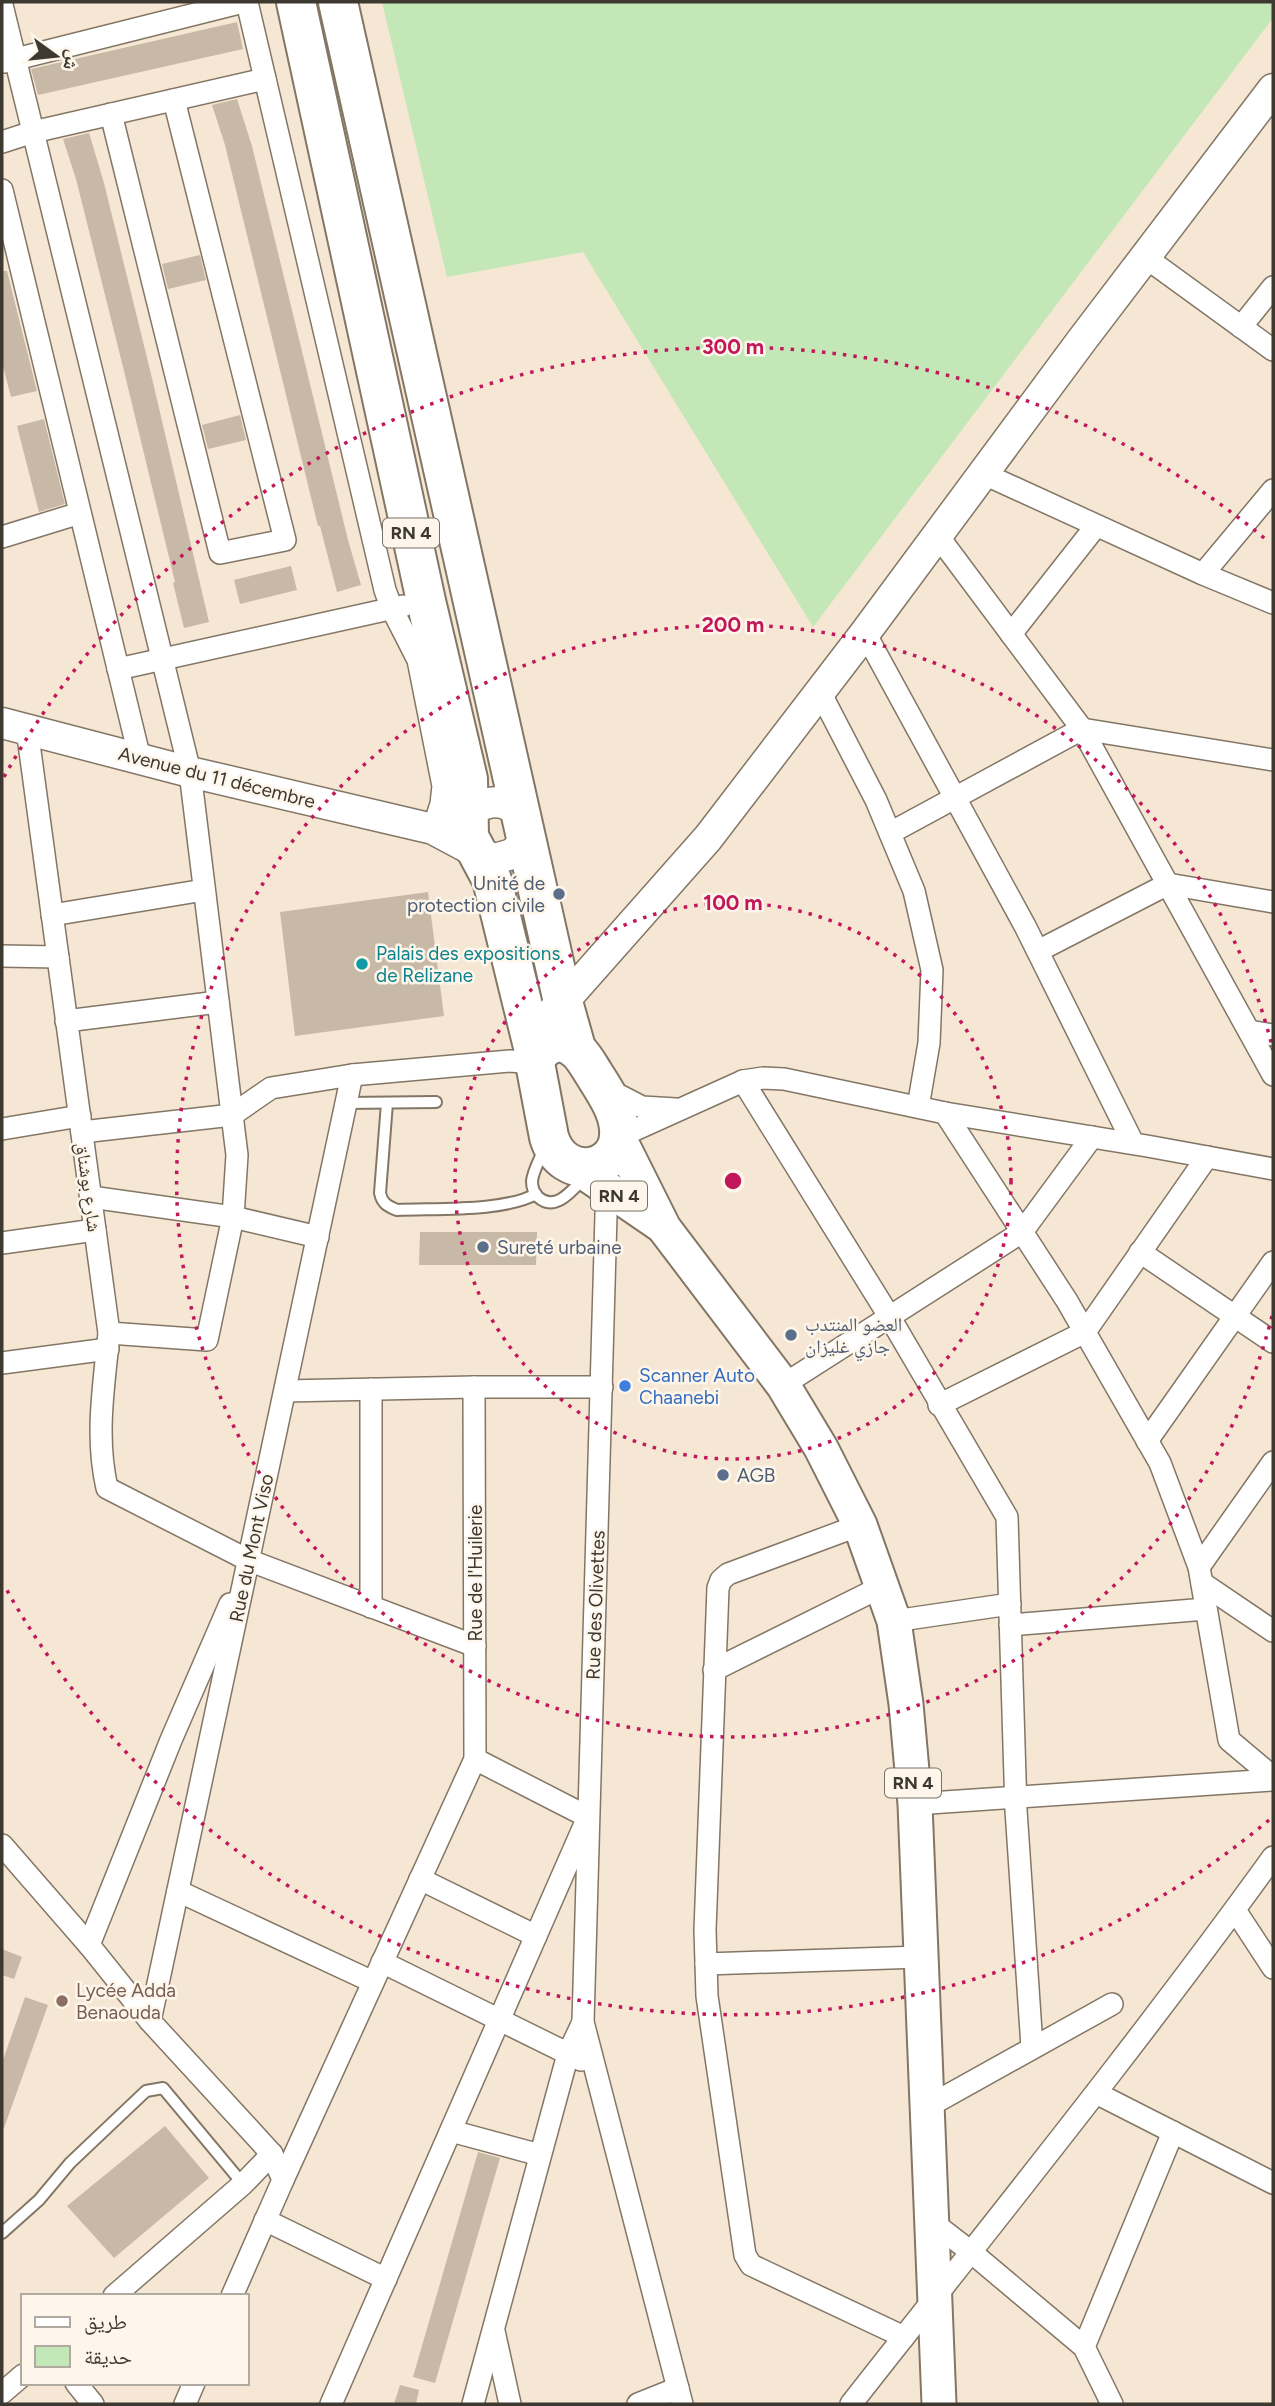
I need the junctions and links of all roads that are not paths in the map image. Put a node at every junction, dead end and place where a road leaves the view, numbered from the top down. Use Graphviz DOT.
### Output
graph roads {
  1 [pos="245,2"];
  2 [pos="296,2"];
  3 [pos="338,2"];
  4 [pos="2,5"];
  5 [pos="8,60"];
  6 [pos="265,79"];
  7 [pos="1273,89"];
  8 [pos="174,100"];
  9 [pos="111,114"];
  10 [pos="33,132"];
  11 [pos="2,142"];
  12 [pos="2,194"];
  13 [pos="1145,257"];
  14 [pos="1273,287"];
  15 [pos="1241,327"];
  16 [pos="1273,350"];
  17 [pos="982,474"];
  18 [pos="1273,490"];
  19 [pos="80,513"];
  20 [pos="1096,526"];
  21 [pos="938,536"];
  22 [pos="2,537"];
  23 [pos="1203,574"];
  24 [pos="1273,603"];
  25 [pos="409,605"];
  26 [pos="865,633"];
  27 [pos="1011,634"];
  28 [pos="163,660"];
  29 [pos="118,669"];
  30 [pos="493,684"];
  31 [pos="820,692"];
  32 [pos="437,698"];
  33 [pos="14,726"];
  34 [pos="1082,729"];
  35 [pos="140,759"];
  36 [pos="1273,760"];
  37 [pos="190,772"];
  38 [pos="956,798"];
  39 [pos="467,812"];
  40 [pos="524,822"];
  41 [pos="433,830"];
  42 [pos="890,833"];
  43 [pos="476,852"];
  44 [pos="1168,884"];
  45 [pos="204,890"];
  46 [pos="1273,902"];
  47 [pos="52,915"];
  48 [pos="1038,951"];
  49 [pos="2,956"];
  50 [pos="58,957"];
  51 [pos="218,1002"];
  52 [pos="563,1002"];
  53 [pos="66,1021"];
  54 [pos="1249,1031"];
  55 [pos="1273,1035"];
  56 [pos="576,1048"];
  57 [pos="534,1051"];
  58 [pos="352,1075"];
  59 [pos="1273,1075"];
  60 [pos="743,1082"];
  61 [pos="601,1085"];
  62 [pos="436,1102"];
  63 [pos="346,1103"];
  64 [pos="387,1103"];
  65 [pos="918,1107"];
  66 [pos="678,1109"];
  67 [pos="945,1113"];
  68 [pos="232,1115"];
  69 [pos="81,1124"];
  70 [pos="2,1129"];
  71 [pos="1091,1137"];
  72 [pos="1133,1143"];
  73 [pos="1207,1157"];
  74 [pos="595,1158"];
  75 [pos="1273,1169"];
  76 [pos="536,1194"];
  77 [pos="91,1198"];
  78 [pos="233,1217"];
  79 [pos="664,1228"];
  80 [pos="95,1230"];
  81 [pos="1022,1232"];
  82 [pos="318,1237"];
  83 [pos="2,1243"];
  84 [pos="1140,1252"];
  85 [pos="1273,1262"];
  86 [pos="1236,1315"];
  87 [pos="889,1316"];
  88 [pos="1085,1332"];
  89 [pos="108,1341"];
  90 [pos="1273,1342"];
  91 [pos="2,1363"];
  92 [pos="783,1385"];
  93 [pos="474,1387"];
  94 [pos="602,1387"];
  95 [pos="371,1389"];
  96 [pos="285,1391"];
  97 [pos="939,1405"];
  98 [pos="1147,1441"];
  99 [pos="1273,1462"];
  100 [pos="860,1525"];
  101 [pos="248,1560"];
  102 [pos="1200,1575"];
  103 [pos="883,1586"];
  104 [pos="1010,1604"];
  105 [pos="371,1607"];
  106 [pos="1206,1609"];
  107 [pos="894,1621"];
  108 [pos="1010,1625"];
  109 [pos="1273,1631"];
  110 [pos="475,1646"];
  111 [pos="714,1670"];
  112 [pos="475,1759"];
  113 [pos="1273,1778"];
  114 [pos="1015,1799"];
  115 [pos="915,1804"];
  116 [pos="589,1817"];
  117 [pos="2,1845"];
  118 [pos="1273,1857"];
  119 [pos="420,1879"];
  120 [pos="178,1891"];
  121 [pos="1235,1910"];
  122 [pos="536,1936"];
  123 [pos="89,1945"];
  124 [pos="920,1957"];
  125 [pos="706,1965"];
  126 [pos="1273,1968"];
  127 [pos="377,1972"];
  128 [pos="1112,2004"];
  129 [pos="499,2020"];
  130 [pos="150,2021"];
  131 [pos="583,2022"];
  132 [pos="1032,2047"];
  133 [pos="568,2053"];
  134 [pos="595,2066"];
  135 [pos="1096,2093"];
  136 [pos="927,2107"];
  137 [pos="451,2131"];
  138 [pos="1173,2132"];
  139 [pos="272,2154"];
  140 [pos="540,2155"];
  141 [pos="283,2180"];
  142 [pos="1273,2183"];
  143 [pos="243,2184"];
  144 [pos="265,2220"];
  145 [pos="931,2221"];
  146 [pos="2,2233"];
  147 [pos="971,2252"];
  148 [pos="386,2279"];
  149 [pos="116,2294"];
  150 [pos="233,2294"];
  151 [pos="935,2297"];
  152 [pos="493,2328"];
  153 [pos="904,2337"];
  154 [pos="1084,2347"];
  155 [pos="21,2377"];
  156 [pos="193,2385"];
  157 [pos="2,2393"];
  158 [pos="680,2396"];
  159 [pos="185,2404"];
  160 [pos="331,2404"];
  161 [pos="473,2404"];
  162 [pos="510,2404"];
  163 [pos="638,2404"];
  164 [pos="851,2404"];
  165 [pos="939,2404"];
  166 [pos="1112,2404"];
  1 -- 5 [label="street"];
  1 -- 6 [label="street"];
  2 -- 25 [label="highway, RN 4"];
  3 -- 30 [label="highway, RN 4"];
  4 -- 5 [label="street"];
  5 -- 10 [label="street"];
  6 -- 8 [label="street"];
  6 -- 25 [label="street"];
  7 -- 13 [label="street"];
  8 -- 9 [label="street"];
  8 -- 9 [label="street"];
  9 -- 10 [label="street"];
  10 -- 11 [label="street"];
  10 -- 28 [label="street"];
  12 -- 19 [label="street"];
  13 -- 15 [label="street"];
  13 -- 17 [label="street"];
  14 -- 15 [label="street"];
  15 -- 16 [label="street"];
  17 -- 20 [label="street"];
  17 -- 21 [label="street"];
  18 -- 23 [label="street"];
  19 -- 22 [label="street"];
  19 -- 29 [label="street"];
  20 -- 23 [label="street"];
  20 -- 27 [label="street"];
  21 -- 26 [label="street"];
  21 -- 27 [label="street"];
  23 -- 24 [label="street"];
  25 -- 28 [label="street"];
  25 -- 32 [label="highway, RN 4"];
  26 -- 31 [label="street"];
  26 -- 38 [label="street"];
  27 -- 34 [label="street"];
  28 -- 29 [label="street"];
  28 -- 37 [label="street"];
  29 -- 35 [label="street"];
  30 -- 32 [label="highway"];
  30 -- 40 [label="highway, RN 4"];
  31 -- 42 [label="street"];
  31 -- 52 [label="street"];
  32 -- 39 [label="highway, RN 4"];
  32 -- 41 [label="street"];
  33 -- 35 [label="street, Avenue du 11 décembre"];
  33 -- 47 [label="street, شارع بوشناق"];
  34 -- 36 [label="street"];
  34 -- 38 [label="street"];
  34 -- 44 [label="street"];
  35 -- 37 [label="street, Avenue du 11 décembre"];
  37 -- 41 [label="street, Avenue du 11 décembre"];
  37 -- 45 [label="street"];
  38 -- 42 [label="street"];
  38 -- 48 [label="street"];
  39 -- 40 [label="street"];
  39 -- 41 [label="street"];
  39 -- 43 [label="highway, RN 4"];
  40 -- 43 [label="street"];
  40 -- 52 [label="highway, RN 4"];
  41 -- 43 [label="street, Avenue du 11 décembre"];
  42 -- 65 [label="street"];
  43 -- 57 [label="highway, RN 4"];
  44 -- 46 [label="street"];
  44 -- 48 [label="street"];
  44 -- 54 [label="street"];
  45 -- 47 [label="street"];
  45 -- 51 [label="street"];
  47 -- 50 [label="street, شارع بوشناق"];
  48 -- 72 [label="street"];
  49 -- 50 [label="street"];
  50 -- 53 [label="street, شارع بوشناق"];
  51 -- 53 [label="street"];
  51 -- 68 [label="street"];
  52 -- 56 [label="highway, RN 4"];
  52 -- 57 [label="street"];
  53 -- 69 [label="street, شارع بوشناق"];
  54 -- 55 [label="street"];
  54 -- 59 [label="street"];
  56 -- 57 [label="highway"];
  56 -- 61 [label="highway"];
  57 -- 58 [label="street"];
  57 -- 74 [label="highway"];
  58 -- 63 [label="street, Rue du Mont Viso"];
  58 -- 68 [label="street"];
  60 -- 65 [label="street"];
  60 -- 66 [label="street"];
  60 -- 87 [label="street"];
  61 -- 66 [label="street"];
  61 -- 74 [label="highway"];
  62 -- 64 [label="lane"];
  63 -- 64 [label="lane"];
  63 -- 82 [label="street, Rue du Mont Viso"];
  64 -- 76 [label="lane"];
  65 -- 67 [label="street"];
  66 -- 74 [label="street"];
  67 -- 71 [label="street"];
  67 -- 81 [label="street"];
  68 -- 69 [label="street"];
  68 -- 78 [label="street"];
  69 -- 70 [label="street"];
  69 -- 77 [label="street, شارع بوشناق"];
  71 -- 72 [label="street"];
  71 -- 81 [label="street"];
  72 -- 73 [label="street"];
  73 -- 75 [label="street"];
  73 -- 84 [label="street"];
  74 -- 76 [label="lane"];
  74 -- 76 [label="lane"];
  74 -- 79 [label="main road, RN 4"];
  74 -- 79 [label="main road, RN 4"];
  74 -- 94 [label="street, Rue des Olivettes"];
  77 -- 78 [label="street"];
  77 -- 80 [label="street, شارع بوشناق"];
  78 -- 82 [label="street"];
  78 -- 89 [label="street"];
  79 -- 92 [label="main road, RN 4"];
  80 -- 83 [label="street"];
  80 -- 89 [label="street, شارع بوشناق"];
  81 -- 87 [label="street"];
  81 -- 88 [label="street"];
  82 -- 96 [label="street, Rue du Mont Viso"];
  84 -- 86 [label="street"];
  84 -- 88 [label="street"];
  85 -- 86 [label="street"];
  86 -- 90 [label="street"];
  86 -- 98 [label="street"];
  87 -- 92 [label="street"];
  87 -- 97 [label="street"];
  88 -- 97 [label="street"];
  88 -- 98 [label="street"];
  89 -- 91 [label="street"];
  89 -- 101 [label="street, شارع بوشناق"];
  92 -- 100 [label="main road, RN 4"];
  93 -- 94 [label="street"];
  93 -- 95 [label="street"];
  93 -- 110 [label="street, Rue de l'Huilerie"];
  94 -- 116 [label="street, Rue des Olivettes"];
  95 -- 96 [label="street"];
  95 -- 105 [label="street"];
  96 -- 101 [label="street, Rue du Mont Viso"];
  97 -- 104 [label="street"];
  98 -- 102 [label="street"];
  99 -- 102 [label="street"];
  100 -- 103 [label="main road, RN 4"];
  100 -- 111 [label="street"];
  101 -- 105 [label="street"];
  101 -- 120 [label="street, Rue du Mont Viso"];
  101 -- 123 [label="street"];
  102 -- 106 [label="street"];
  102 -- 109 [label="street"];
  103 -- 107 [label="main road, RN 4"];
  103 -- 111 [label="street"];
  104 -- 107 [label="street"];
  104 -- 108 [label="street"];
  105 -- 110 [label="street"];
  106 -- 108 [label="street"];
  106 -- 113 [label="street"];
  107 -- 115 [label="main road, RN 4"];
  108 -- 114 [label="street"];
  110 -- 112 [label="street, Rue de l'Huilerie"];
  111 -- 125 [label="street"];
  112 -- 116 [label="street"];
  112 -- 119 [label="street"];
  113 -- 114 [label="street"];
  114 -- 115 [label="street"];
  114 -- 132 [label="street"];
  115 -- 124 [label="main road, RN 4"];
  116 -- 122 [label="street"];
  116 -- 131 [label="street, Rue des Olivettes"];
  117 -- 123 [label="street"];
  118 -- 121 [label="street"];
  119 -- 122 [label="street"];
  119 -- 127 [label="street"];
  120 -- 127 [label="street"];
  120 -- 130 [label="street, Rue du Mont Viso"];
  121 -- 126 [label="street"];
  121 -- 135 [label="street"];
  122 -- 129 [label="street"];
  123 -- 130 [label="street"];
  124 -- 125 [label="street"];
  124 -- 136 [label="main road, RN 4"];
  125 -- 153 [label="street"];
  127 -- 129 [label="street"];
  127 -- 141 [label="street"];
  128 -- 132 [label="street"];
  129 -- 133 [label="street"];
  129 -- 137 [label="street"];
  130 -- 139 [label="street"];
  131 -- 133 [label="street"];
  131 -- 134 [label="street"];
  132 -- 136 [label="street"];
  133 -- 134 [label="street"];
  133 -- 140 [label="street"];
  134 -- 158 [label="street"];
  135 -- 138 [label="street"];
  135 -- 147 [label="street"];
  136 -- 145 [label="main road, RN 4"];
  137 -- 140 [label="street"];
  137 -- 148 [label="street"];
  138 -- 142 [label="street"];
  138 -- 154 [label="street"];
  139 -- 141 [label="street"];
  139 -- 143 [label="street"];
  140 -- 152 [label="street"];
  141 -- 144 [label="street"];
  143 -- 146 [label="lane"];
  143 -- 149 [label="street"];
  144 -- 148 [label="street"];
  144 -- 150 [label="street"];
  145 -- 147 [label="street"];
  145 -- 151 [label="main road, RN 4"];
  147 -- 151 [label="street"];
  147 -- 154 [label="street"];
  148 -- 160 [label="street"];
  151 -- 153 [label="street"];
  151 -- 165 [label="main road, RN 4"];
  152 -- 161 [label="street"];
  152 -- 162 [label="street"];
  153 -- 164 [label="street"];
  154 -- 166 [label="street"];
  155 -- 157 [label="street"];
  156 -- 159 [label="street"];
  158 -- 163 [label="street"];
}
